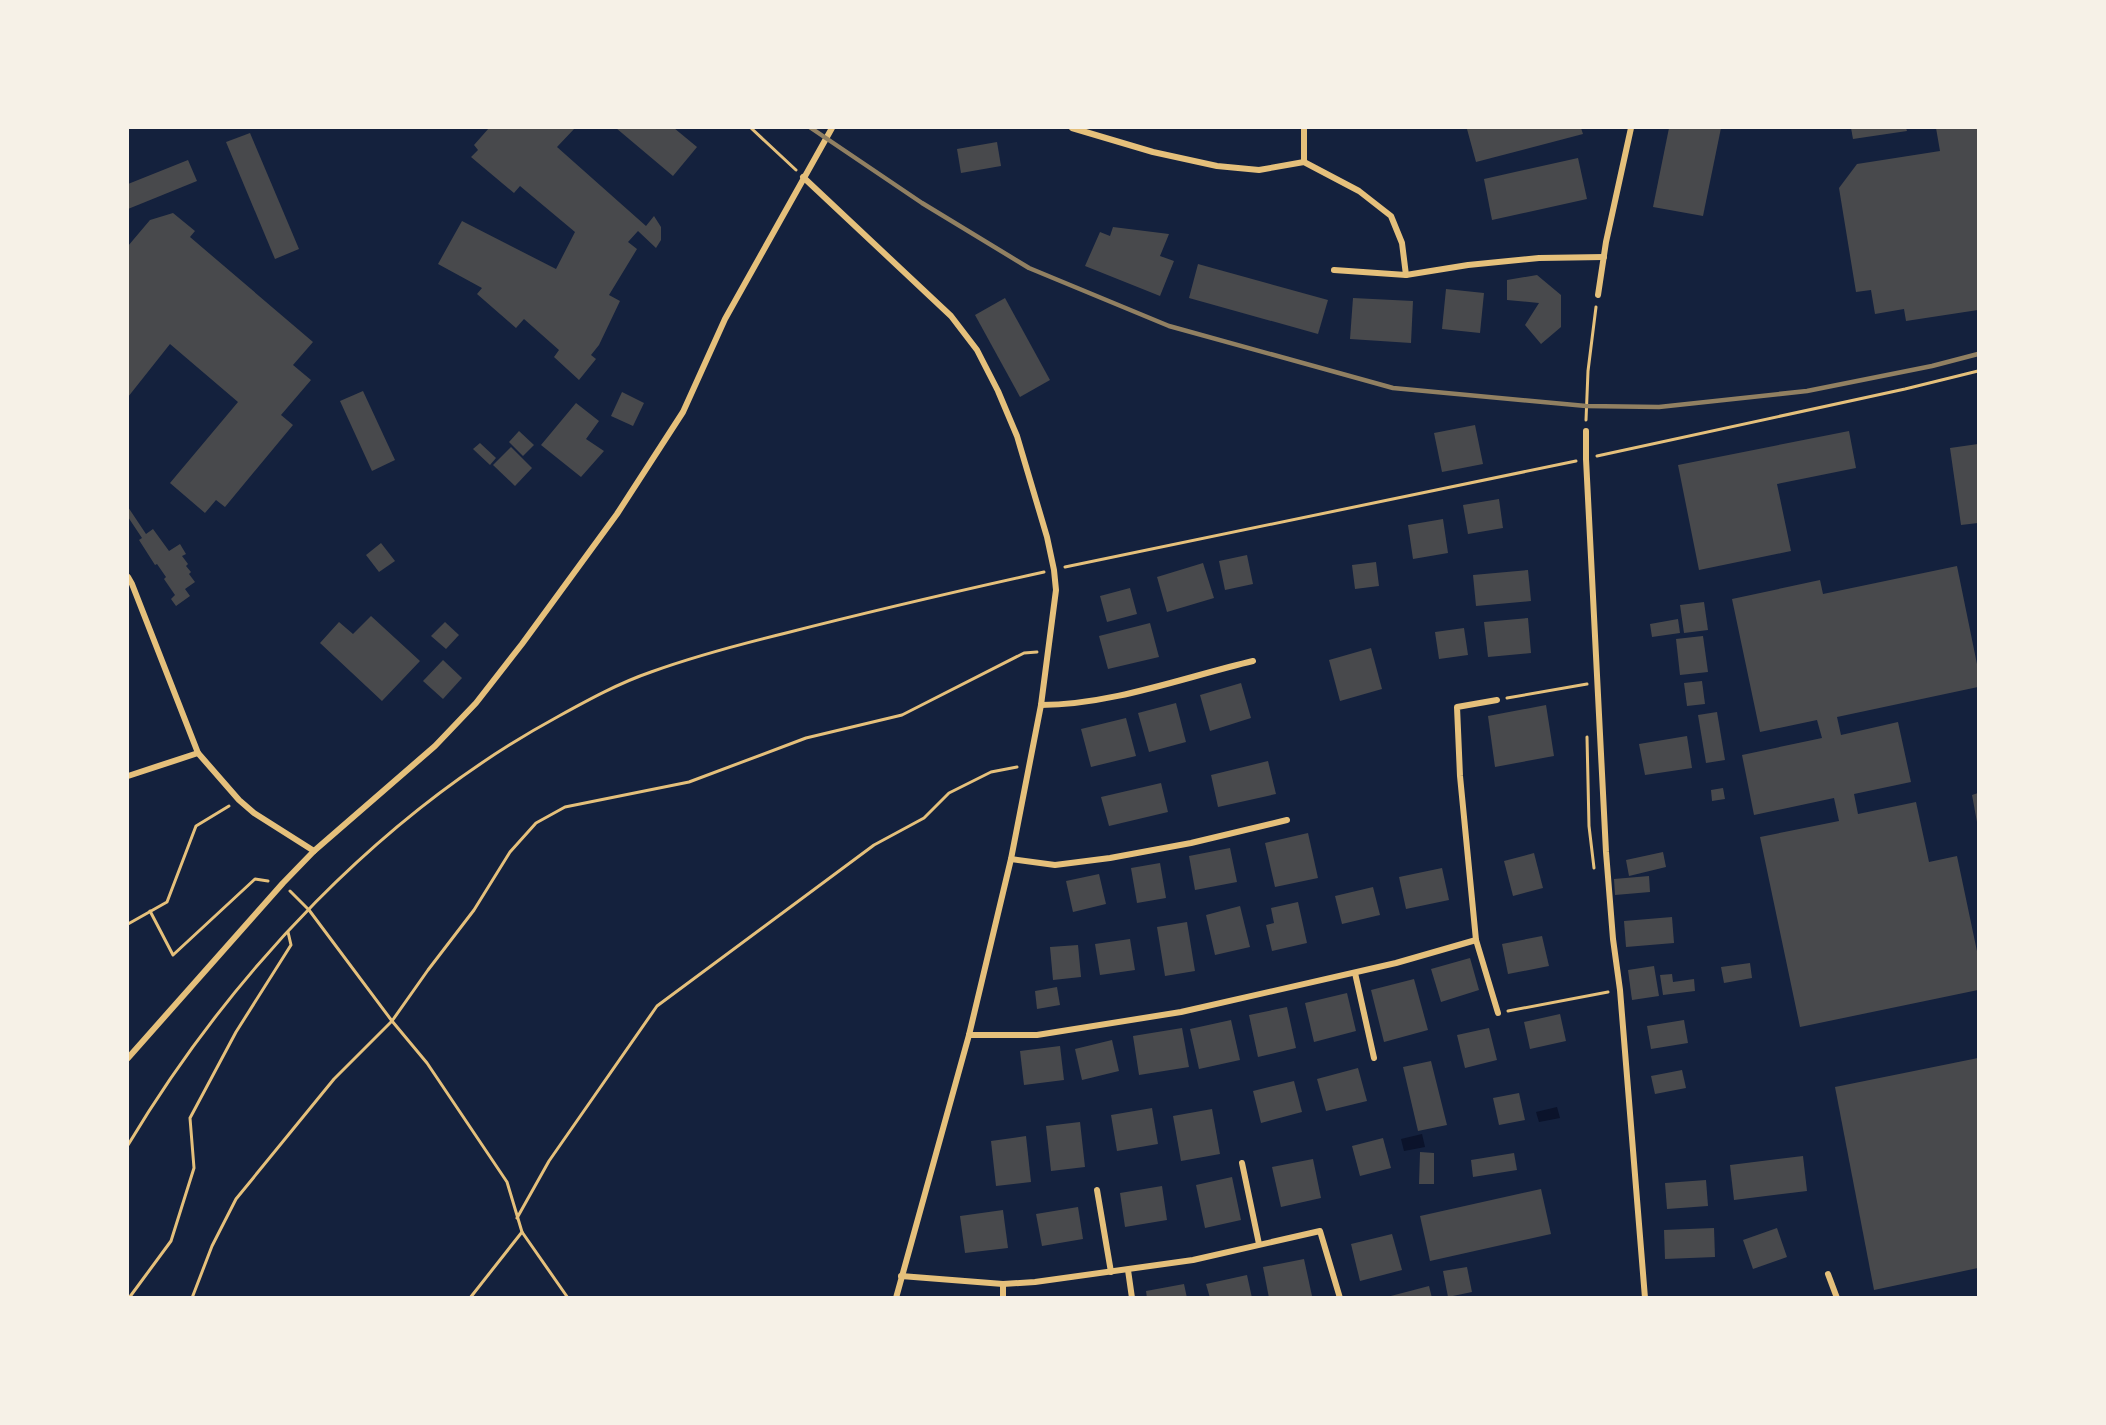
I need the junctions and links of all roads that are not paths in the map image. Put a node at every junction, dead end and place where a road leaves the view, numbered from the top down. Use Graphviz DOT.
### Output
graph roads {
  1 [pos="832,128"];
  2 [pos="1072,128"];
  3 [pos="1304,128"];
  4 [pos="1631,128"];
  5 [pos="1304,162"];
  6 [pos="803,177"];
  7 [pos="1604,257"];
  8 [pos="1335,270"];
  9 [pos="1406,275"];
  10 [pos="1598,296"];
  11 [pos="1586,430"];
  12 [pos="128,577"];
  13 [pos="1254,661"];
  14 [pos="1497,700"];
  15 [pos="1041,705"];
  16 [pos="198,753"];
  17 [pos="128,776"];
  18 [pos="1287,820"];
  19 [pos="314,851"];
  20 [pos="1011,859"];
  21 [pos="1476,939"];
  22 [pos="1355,973"];
  23 [pos="1498,1013"];
  24 [pos="969,1035"];
  25 [pos="128,1058"];
  26 [pos="1374,1058"];
  27 [pos="1242,1163"];
  28 [pos="1097,1190"];
  29 [pos="1259,1244"];
  30 [pos="1128,1270"];
  31 [pos="1111,1272"];
  32 [pos="1827,1275"];
  33 [pos="901,1276"];
  34 [pos="1003,1284"];
  35 [pos="896,1298"];
  36 [pos="1003,1298"];
  37 [pos="1132,1298"];
  38 [pos="1340,1298"];
  39 [pos="1645,1298"];
  40 [pos="1837,1298"];
  1 -- 6 [label="street"];
  2 -- 5 [label="street"];
  3 -- 5 [label="street"];
  4 -- 7 [label="street"];
  5 -- 9 [label="street"];
  6 -- 15 [label="street"];
  6 -- 19 [label="street"];
  7 -- 9 [label="street"];
  7 -- 10 [label="street"];
  8 -- 9 [label="street"];
  11 -- 39 [label="street"];
  12 -- 16 [label="street"];
  13 -- 15 [label="street"];
  14 -- 21 [label="street"];
  15 -- 20 [label="street"];
  16 -- 17 [label="street"];
  16 -- 19 [label="street"];
  18 -- 20 [label="street"];
  19 -- 25 [label="street"];
  20 -- 24 [label="street"];
  21 -- 22 [label="street"];
  21 -- 23 [label="street"];
  22 -- 24 [label="street"];
  22 -- 26 [label="street"];
  24 -- 33 [label="street"];
  27 -- 29 [label="street"];
  28 -- 31 [label="street"];
  29 -- 30 [label="street"];
  29 -- 38 [label="street"];
  30 -- 31 [label="street"];
  30 -- 37 [label="street"];
  31 -- 34 [label="street"];
  32 -- 40 [label="street"];
  33 -- 34 [label="street"];
  33 -- 35 [label="street"];
  34 -- 36 [label="street"];
}
